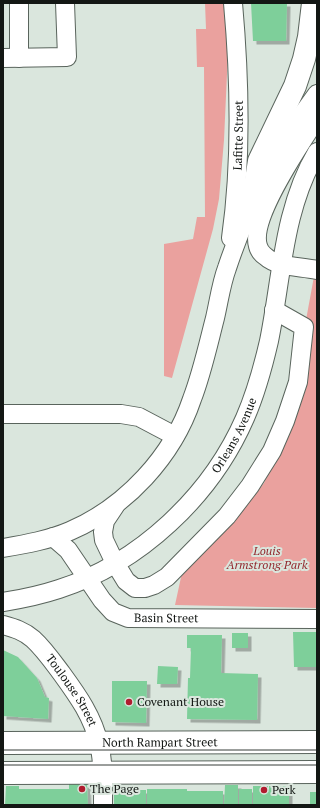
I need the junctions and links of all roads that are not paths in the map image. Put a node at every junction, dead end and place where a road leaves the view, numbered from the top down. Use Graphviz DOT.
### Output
graph roads {
  1 [pos="19,3"];
  2 [pos="65,3"];
  3 [pos="233,3"];
  4 [pos="313,3"];
  5 [pos="11,58"];
  6 [pos="317,94"];
  7 [pos="317,118"];
  8 [pos="317,152"];
  9 [pos="253,199"];
  10 [pos="281,265"];
  11 [pos="226,268"];
  12 [pos="317,270"];
  13 [pos="274,310"];
  14 [pos="3,414"];
  15 [pos="176,436"];
  16 [pos="116,503"];
  17 [pos="53,537"];
  18 [pos="7,549"];
  19 [pos="115,564"];
  20 [pos="87,578"];
  21 [pos="3,602"];
  22 [pos="317,619"];
  23 [pos="3,625"];
  24 [pos="317,742"];
  25 [pos="3,743"];
  26 [pos="99,744"];
  27 [pos="103,772"];
  28 [pos="317,772"];
  29 [pos="3,773"];
  30 [pos="103,805"];
  1 -- 5 [label="street"];
  2 -- 5 [label="street"];
  3 -- 11 [label="street, Lafitte Street"];
  4 -- 9 [label="main road"];
  6 -- 9 [label="street"];
  7 -- 10 [label="street"];
  8 -- 10 [label="street, Orleans Avenue"];
  9 -- 11 [label="street"];
  10 -- 12 [label="street"];
  10 -- 13 [label="street, Orleans Avenue"];
  11 -- 15 [label="street"];
  13 -- 19 [label="street, Orleans Avenue"];
  13 -- 19 [label="street"];
  14 -- 15 [label="street"];
  15 -- 16 [label="street"];
  16 -- 17 [label="street"];
  16 -- 19 [label="street"];
  17 -- 18 [label="street"];
  17 -- 20 [label="street, Basin Street"];
  19 -- 20 [label="street, Orleans Avenue"];
  20 -- 21 [label="street, Orleans Avenue"];
  20 -- 22 [label="street, Basin Street"];
  23 -- 26 [label="street, Toulouse Street"];
  24 -- 26 [label="main road, North Rampart Street"];
  25 -- 26 [label="main road, North Rampart Street"];
  26 -- 27 [label="street, Toulouse Street"];
  27 -- 28 [label="main road"];
  27 -- 29 [label="main road"];
  27 -- 30 [label="street, Toulouse Street"];
}
